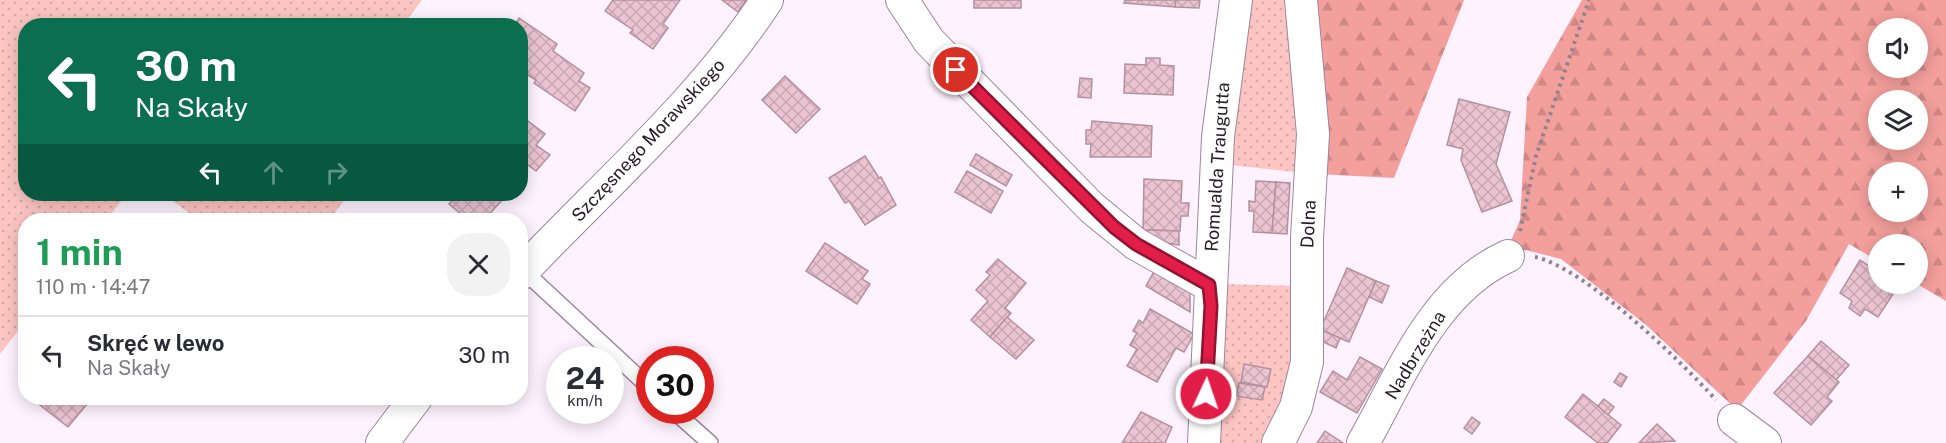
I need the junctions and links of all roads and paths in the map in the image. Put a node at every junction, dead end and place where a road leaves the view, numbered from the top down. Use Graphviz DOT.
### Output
graph roads {
  1 [pos="767,0"];
  2 [pos="902,0"];
  3 [pos="1236,0"];
  4 [pos="1301,0"];
  5 [pos="1589,0"];
  6 [pos="1508,256"];
  7 [pos="528,266"];
  8 [pos="528,277"];
  9 [pos="1209,285"];
  10 [pos="636,375"];
  11 [pos="411,405"];
  12 [pos="1734,420"];
  13 [pos="689,424"];
  14 [pos="382,443"];
  15 [pos="710,443"];
  16 [pos="1204,443"];
  17 [pos="1278,443"];
  18 [pos="1363,443"];
  19 [pos="1765,443"];
  1 -- 7 [label="street, Szczęsnego Morawskiego"];
  2 -- 9 [label="street"];
  3 -- 9 [label="street, Romualda Traugutta"];
  4 -- 17 [label="street, Dolna"];
  5 -- 6 [label="path"];
  6 -- 12 [label="path"];
  6 -- 18 [label="street, Nadbrzeżna"];
  8 -- 10 [label="lane"];
  9 -- 16 [label="street, Romualda Traugutta"];
  11 -- 14 [label="street"];
  12 -- 19 [label="street"];
  13 -- 15 [label="lane"];
}
